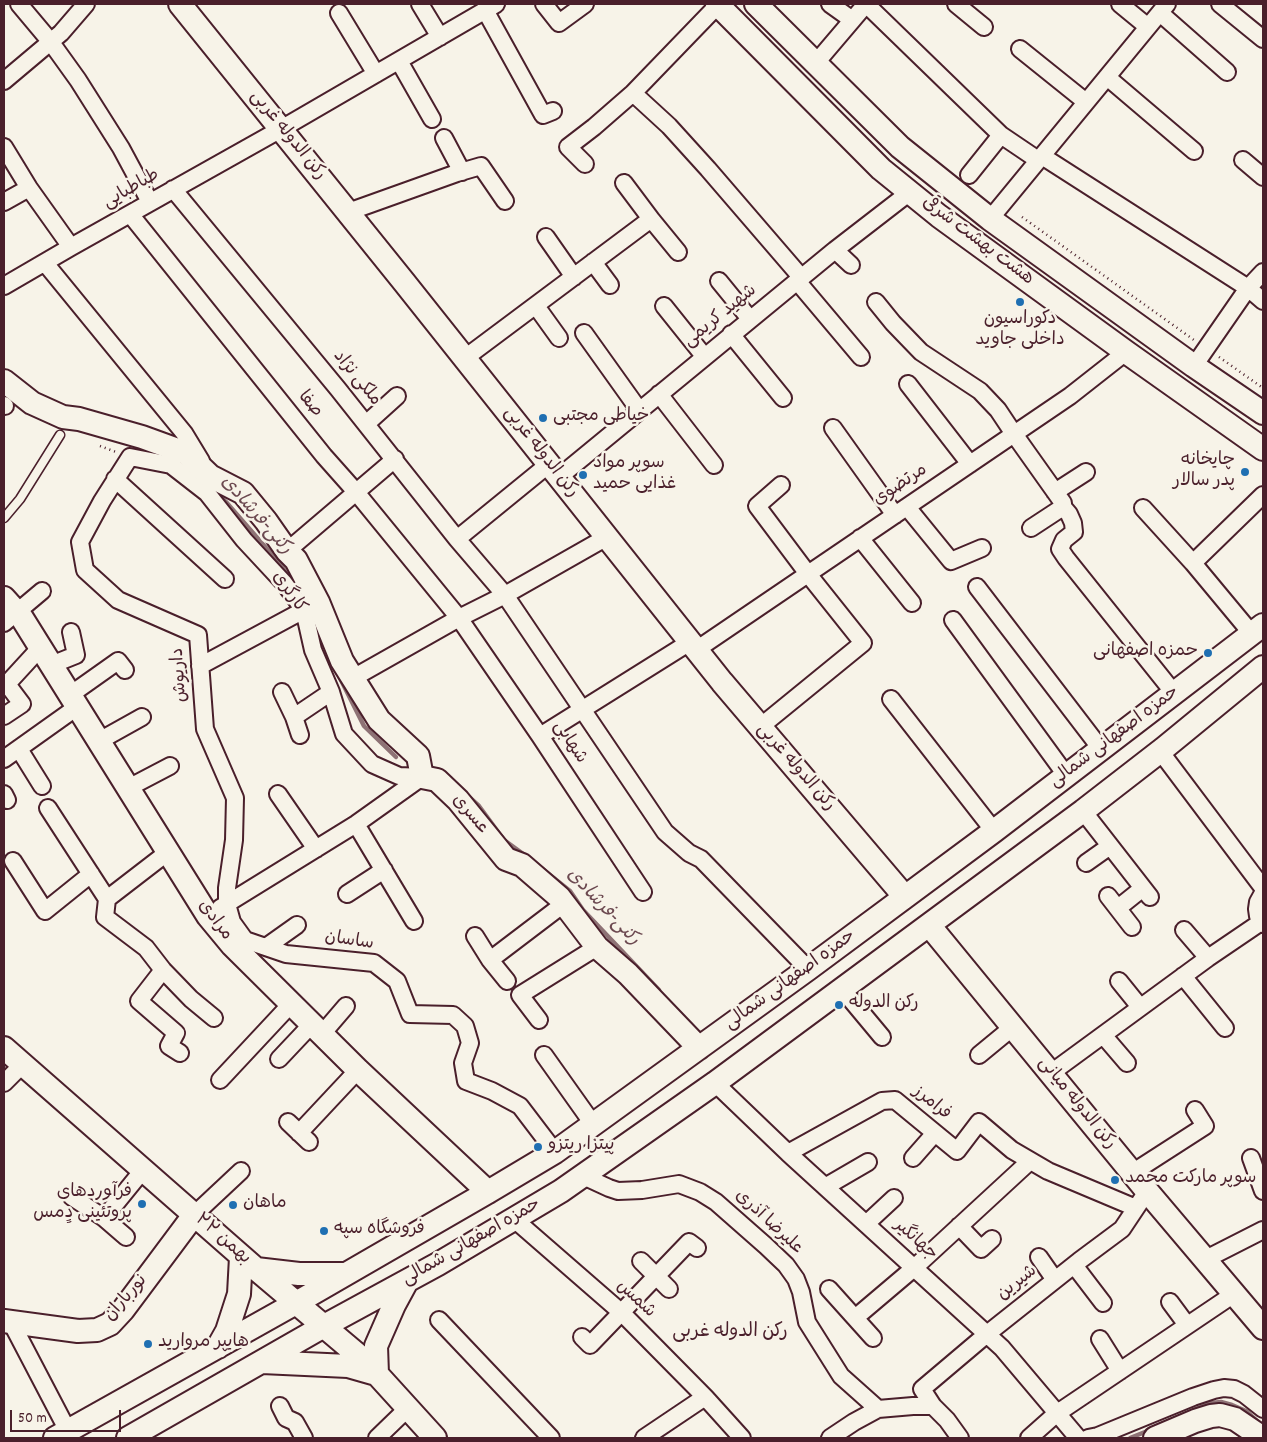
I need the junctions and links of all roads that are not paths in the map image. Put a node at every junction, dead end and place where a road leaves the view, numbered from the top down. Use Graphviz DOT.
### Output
graph roads {
  1 [pos="19,4"];
  2 [pos="86,4"];
  3 [pos="180,4"];
  4 [pos="420,4"];
  5 [pos="544,4"];
  6 [pos="585,4"];
  7 [pos="756,4"];
  8 [pos="830,4"];
  9 [pos="866,4"];
  10 [pos="956,4"];
  11 [pos="1120,4"];
  12 [pos="1220,4"];
  13 [pos="717,5"];
  14 [pos="491,7"];
  15 [pos="1164,8"];
  16 [pos="339,13"];
  17 [pos="851,20"];
  18 [pos="984,27"];
  19 [pos="1148,27"];
  20 [pos="440,37"];
  21 [pos="1263,39"];
  22 [pos="50,41"];
  23 [pos="1020,49"];
  24 [pos="399,61"];
  25 [pos="815,64"];
  26 [pos="1227,72"];
  27 [pos="376,74"];
  28 [pos="1107,77"];
  29 [pos="4,81"];
  30 [pos="633,94"];
  31 [pos="1086,102"];
  32 [pos="553,111"];
  33 [pos="432,119"];
  34 [pos="281,129"];
  35 [pos="1001,135"];
  36 [pos="444,138"];
  37 [pos="4,147"];
  38 [pos="1194,151"];
  39 [pos="1040,158"];
  40 [pos="1243,160"];
  41 [pos="586,164"];
  42 [pos="462,172"];
  43 [pos="969,175"];
  44 [pos="1263,177"];
  45 [pos="624,183"];
  46 [pos="29,188"];
  47 [pos="173,189"];
  48 [pos="910,192"];
  49 [pos="505,201"];
  50 [pos="4,202"];
  51 [pos="150,202"];
  52 [pos="348,212"];
  53 [pos="130,214"];
  54 [pos="651,219"];
  55 [pos="990,219"];
  56 [pos="546,238"];
  57 [pos="71,247"];
  58 [pos="835,250"];
  59 [pos="678,252"];
  60 [pos="593,262"];
  61 [pos="45,263"];
  62 [pos="851,265"];
  63 [pos="1263,272"];
  64 [pos="574,277"];
  65 [pos="799,279"];
  66 [pos="719,281"];
  67 [pos="610,285"];
  68 [pos="4,286"];
  69 [pos="1248,288"];
  70 [pos="1263,301"];
  71 [pos="876,302"];
  72 [pos="536,306"];
  73 [pos="664,306"];
  74 [pos="750,319"];
  75 [pos="584,333"];
  76 [pos="731,334"];
  77 [pos="560,338"];
  78 [pos="1126,352"];
  79 [pos="704,356"];
  80 [pos="465,358"];
  81 [pos="861,358"];
  82 [pos="1194,366"];
  83 [pos="908,384"];
  84 [pos="659,394"];
  85 [pos="7,396"];
  86 [pos="397,396"];
  87 [pos="783,398"];
  88 [pos="639,410"];
  89 [pos="1263,413"];
  90 [pos="366,424"];
  91 [pos="834,428"];
  92 [pos="1014,434"];
  93 [pos="60,435"];
  94 [pos="1263,449"];
  95 [pos="130,457"];
  96 [pos="395,459"];
  97 [pos="970,464"];
  98 [pos="714,465"];
  99 [pos="554,470"];
  100 [pos="1086,472"];
  101 [pos="210,476"];
  102 [pos="115,479"];
  103 [pos="781,486"];
  104 [pos="356,492"];
  105 [pos="1263,495"];
  106 [pos="1059,500"];
  107 [pos="1143,508"];
  108 [pos="901,511"];
  109 [pos="4,518"];
  110 [pos="1031,528"];
  111 [pos="607,537"];
  112 [pos="860,538"];
  113 [pos="457,539"];
  114 [pos="982,548"];
  115 [pos="287,551"];
  116 [pos="1193,563"];
  117 [pos="808,574"];
  118 [pos="226,579"];
  119 [pos="977,587"];
  120 [pos="42,591"];
  121 [pos="505,596"];
  122 [pos="912,603"];
  123 [pos="304,610"];
  124 [pos="8,611"];
  125 [pos="459,618"];
  126 [pos="953,620"];
  127 [pos="1258,630"];
  128 [pos="71,632"];
  129 [pos="693,646"];
  130 [pos="46,656"];
  131 [pos="200,666"];
  132 [pos="1263,668"];
  133 [pos="125,670"];
  134 [pos="353,678"];
  135 [pos="282,692"];
  136 [pos="332,692"];
  137 [pos="1174,693"];
  138 [pos="891,699"];
  139 [pos="74,701"];
  140 [pos="583,710"];
  141 [pos="4,716"];
  142 [pos="142,717"];
  143 [pos="294,717"];
  144 [pos="760,727"];
  145 [pos="300,735"];
  146 [pos="540,736"];
  147 [pos="99,741"];
  148 [pos="19,749"];
  149 [pos="1101,749"];
  150 [pos="1160,751"];
  151 [pos="4,759"];
  152 [pos="170,766"];
  153 [pos="1066,775"];
  154 [pos="422,777"];
  155 [pos="42,786"];
  156 [pos="128,788"];
  157 [pos="278,794"];
  158 [pos="48,808"];
  159 [pos="1083,811"];
  160 [pos="356,824"];
  161 [pos="994,831"];
  162 [pos="1110,846"];
  163 [pos="316,849"];
  164 [pos="168,852"];
  165 [pos="13,861"];
  166 [pos="1086,863"];
  167 [pos="384,870"];
  168 [pos="91,874"];
  169 [pos="1263,888"];
  170 [pos="643,892"];
  171 [pos="1263,893"];
  172 [pos="347,894"];
  173 [pos="905,897"];
  174 [pos="107,899"];
  175 [pos="564,903"];
  176 [pos="227,904"];
  177 [pos="208,916"];
  178 [pos="414,921"];
  179 [pos="1262,923"];
  180 [pos="297,925"];
  181 [pos="929,925"];
  182 [pos="1132,927"];
  183 [pos="1184,930"];
  184 [pos="475,936"];
  185 [pos="266,947"];
  186 [pos="597,947"];
  187 [pos="1208,958"];
  188 [pos="490,960"];
  189 [pos="808,969"];
  190 [pos="163,970"];
  191 [pos="1183,976"];
  192 [pos="507,981"];
  193 [pos="1119,981"];
  194 [pos="842,989"];
  195 [pos="779,990"];
  196 [pos="291,1004"];
  197 [pos="346,1006"];
  198 [pos="1140,1007"];
  199 [pos="742,1017"];
  200 [pos="214,1018"];
  201 [pos="539,1020"];
  202 [pos="799,1020"];
  203 [pos="1013,1027"];
  204 [pos="1225,1028"];
  205 [pos="317,1029"];
  206 [pos="1103,1035"];
  207 [pos="882,1037"];
  208 [pos="4,1048"];
  209 [pos="699,1048"];
  210 [pos="180,1053"];
  211 [pos="755,1053"];
  212 [pos="544,1054"];
  213 [pos="979,1055"];
  214 [pos="279,1059"];
  215 [pos="1127,1063"];
  216 [pos="23,1064"];
  217 [pos="358,1070"];
  218 [pos="1051,1074"];
  219 [pos="220,1080"];
  220 [pos="4,1083"];
  221 [pos="715,1083"];
  222 [pos="1194,1110"];
  223 [pos="593,1124"];
  224 [pos="299,1132"];
  225 [pos="935,1133"];
  226 [pos="555,1152"];
  227 [pos="788,1153"];
  228 [pos="913,1158"];
  229 [pos="1252,1158"];
  230 [pos="1030,1161"];
  231 [pos="868,1162"];
  232 [pos="143,1170"];
  233 [pos="241,1172"];
  234 [pos="1132,1173"];
  235 [pos="583,1176"];
  236 [pos="825,1186"];
  237 [pos="1263,1191"];
  238 [pos="488,1192"];
  239 [pos="72,1197"];
  240 [pos="894,1198"];
  241 [pos="1141,1199"];
  242 [pos="194,1215"];
  243 [pos="104,1218"];
  244 [pos="514,1219"];
  245 [pos="866,1224"];
  246 [pos="959,1226"];
  247 [pos="1263,1230"];
  248 [pos="126,1237"];
  249 [pos="410,1237"];
  250 [pos="992,1239"];
  251 [pos="697,1248"];
  252 [pos="1039,1257"];
  253 [pos="1206,1259"];
  254 [pos="641,1261"];
  255 [pos="248,1263"];
  256 [pos="1074,1265"];
  257 [pos="430,1268"];
  258 [pos="914,1268"];
  259 [pos="346,1274"];
  260 [pos="656,1276"];
  261 [pos="1055,1280"];
  262 [pos="407,1281"];
  263 [pos="830,1288"];
  264 [pos="669,1289"];
  265 [pos="1234,1294"];
  266 [pos="1170,1302"];
  267 [pos="296,1303"];
  268 [pos="1103,1303"];
  269 [pos="622,1313"];
  270 [pos="855,1318"];
  271 [pos="439,1320"];
  272 [pos="7,1321"];
  273 [pos="1187,1325"];
  274 [pos="324,1326"];
  275 [pos="1263,1328"];
  276 [pos="987,1334"];
  277 [pos="582,1337"];
  278 [pos="873,1338"];
  279 [pos="1100,1339"];
  280 [pos="218,1347"];
  281 [pos="261,1362"];
  282 [pos="180,1368"];
  283 [pos="1120,1371"];
  284 [pos="377,1374"];
  285 [pos="200,1397"];
  286 [pos="706,1397"];
  287 [pos="280,1406"];
  288 [pos="933,1406"];
  289 [pos="408,1408"];
  290 [pos="878,1409"];
  291 [pos="1263,1409"];
  292 [pos="1056,1414"];
  293 [pos="850,1433"];
  294 [pos="62,1435"];
  295 [pos="128,1438"];
  296 [pos="304,1438"];
  297 [pos="377,1438"];
  298 [pos="435,1438"];
  299 [pos="551,1438"];
  300 [pos="644,1438"];
  301 [pos="742,1438"];
  302 [pos="830,1438"];
  303 [pos="960,1438"];
  304 [pos="1029,1438"];
  305 [pos="1078,1438"];
  306 [pos="1088,1438"];
  307 [pos="1154,1438"];
  308 [pos="1263,1438"];
  1 -- 22 [label="street"];
  2 -- 22 [label="street"];
  3 -- 34 [label="main road, رکن الدوله غربی"];
  4 -- 20 [label="street"];
  5 -- 6 [label="street"];
  7 -- 25 [label="main road, هشت بهشت شرقی"];
  8 -- 17 [label="street"];
  9 -- 17 [label="street"];
  9 -- 35 [label="street"];
  10 -- 18 [label="street"];
  11 -- 19 [label="street"];
  12 -- 21 [label="street"];
  13 -- 30 [label="street"];
  13 -- 48 [label="main road, هشت بهشت شرقی"];
  14 -- 20 [label="street, طباطبایی"];
  14 -- 32 [label="street"];
  15 -- 19 [label="street"];
  15 -- 26 [label="street"];
  16 -- 27 [label="street"];
  17 -- 25 [label="street"];
  19 -- 28 [label="street"];
  20 -- 24 [label="street, طباطبایی"];
  22 -- 29 [label="street"];
  22 -- 51 [label="street"];
  23 -- 31 [label="street"];
  24 -- 27 [label="street, طباطبایی"];
  24 -- 33 [label="street"];
  25 -- 55 [label="main road, هشت بهشت شرقی"];
  27 -- 34 [label="street, طباطبایی"];
  28 -- 31 [label="street"];
  28 -- 38 [label="street"];
  30 -- 41 [label="street"];
  30 -- 65 [label="street"];
  31 -- 39 [label="street"];
  34 -- 47 [label="street, طباطبایی"];
  34 -- 52 [label="main road, رکن الدوله غربی"];
  35 -- 39 [label="street"];
  35 -- 43 [label="street"];
  36 -- 42 [label="street"];
  37 -- 46 [label="street"];
  39 -- 55 [label="street"];
  39 -- 69 [label="street"];
  40 -- 44 [label="street"];
  42 -- 49 [label="street"];
  42 -- 52 [label="street"];
  45 -- 54 [label="street"];
  46 -- 50 [label="street"];
  46 -- 57 [label="street"];
  47 -- 51 [label="street, طباطبایی"];
  47 -- 90 [label="street, ملکی نژاد"];
  48 -- 58 [label="street, شهید کریمی"];
  48 -- 78 [label="main road, هشت بهشت شرقی"];
  51 -- 53 [label="street, طباطبایی"];
  52 -- 80 [label="main road, رکن الدوله غربی"];
  53 -- 57 [label="street, طباطبایی"];
  53 -- 104 [label="street, صفا"];
  54 -- 59 [label="street"];
  54 -- 60 [label="street"];
  55 -- 82 [label="main road, هشت بهشت شرقی"];
  56 -- 64 [label="street"];
  57 -- 61 [label="street, طباطبایی"];
  58 -- 62 [label="street"];
  58 -- 65 [label="street, شهید کریمی"];
  60 -- 64 [label="street"];
  60 -- 67 [label="street"];
  61 -- 68 [label="street, طباطبایی"];
  61 -- 101 [label="street"];
  63 -- 69 [label="street"];
  64 -- 72 [label="street"];
  65 -- 74 [label="street, شهید کریمی"];
  65 -- 81 [label="street"];
  66 -- 74 [label="street"];
  69 -- 70 [label="street"];
  69 -- 82 [label="street"];
  71 -- 92 [label="street"];
  72 -- 77 [label="street"];
  72 -- 80 [label="street"];
  73 -- 79 [label="street"];
  74 -- 76 [label="street, شهید کریمی"];
  75 -- 88 [label="street"];
  76 -- 79 [label="street, شهید کریمی"];
  76 -- 87 [label="street"];
  78 -- 92 [label="street, مرتضوی"];
  78 -- 94 [label="main road, هشت بهشت شرقی"];
  79 -- 84 [label="street, شهید کریمی"];
  80 -- 99 [label="main road, رکن الدوله غربی"];
  82 -- 89 [label="main road, هشت بهشت شرقی"];
  83 -- 97 [label="street"];
  84 -- 88 [label="street, شهید کریمی"];
  84 -- 98 [label="street"];
  85 -- 101 [label="main road, کارگری"];
  86 -- 90 [label="street"];
  88 -- 99 [label="street, شهید کریمی"];
  90 -- 96 [label="street, ملکی نژاد"];
  91 -- 108 [label="street"];
  92 -- 97 [label="street, مرتضوی"];
  92 -- 106 [label="street"];
  93 -- 109 [label="lane"];
  95 -- 102 [label="street, داریوش"];
  95 -- 123 [label="street, کارگری"];
  96 -- 104 [label="street"];
  96 -- 113 [label="street, ملکی نژاد"];
  97 -- 108 [label="street, مرتضوی"];
  99 -- 111 [label="main road, رکن الدوله غربی"];
  99 -- 113 [label="street, شهید کریمی"];
  100 -- 106 [label="street"];
  101 -- 115 [label="main road, کارگری"];
  102 -- 118 [label="street"];
  102 -- 131 [label="street, داریوش"];
  103 -- 117 [label="street"];
  104 -- 115 [label="street"];
  104 -- 125 [label="street, صفا"];
  105 -- 116 [label="street"];
  106 -- 110 [label="street"];
  106 -- 137 [label="street"];
  107 -- 116 [label="street"];
  108 -- 112 [label="street, مرتضوی"];
  108 -- 114 [label="street"];
  111 -- 121 [label="street"];
  111 -- 129 [label="main road, رکن الدوله غربی"];
  112 -- 117 [label="street, مرتضوی"];
  112 -- 122 [label="street"];
  113 -- 121 [label="street, ملکی نژاد"];
  115 -- 134 [label="main road"];
  116 -- 127 [label="street"];
  117 -- 129 [label="street, مرتضوی"];
  117 -- 144 [label="street"];
  119 -- 149 [label="street"];
  120 -- 124 [label="street"];
  121 -- 125 [label="street"];
  121 -- 140 [label="street, ملکی نژاد"];
  123 -- 131 [label="street"];
  123 -- 136 [label="street, کارگری"];
  124 -- 130 [label="main road, مرادی"];
  125 -- 134 [label="street"];
  125 -- 146 [label="street, شهابی"];
  126 -- 153 [label="street"];
  127 -- 137 [label="main road, حمزه اصفهانی شمالی"];
  128 -- 130 [label="street"];
  129 -- 140 [label="street, مرتضوی"];
  129 -- 144 [label="main road, رکن الدوله غربی"];
  130 -- 139 [label="main road, مرادی"];
  130 -- 141 [label="street"];
  131 -- 176 [label="street, داریوش"];
  132 -- 150 [label="main road, حمزه اصفهانی شمالی"];
  133 -- 139 [label="street"];
  134 -- 154 [label="main road"];
  135 -- 143 [label="street"];
  136 -- 143 [label="street"];
  136 -- 154 [label="street, کارگری"];
  137 -- 149 [label="main road, حمزه اصفهانی شمالی"];
  138 -- 161 [label="street"];
  139 -- 147 [label="main road, مرادی"];
  139 -- 148 [label="street"];
  140 -- 146 [label="street, مرتضوی"];
  140 -- 189 [label="street, ملکی نژاد"];
  142 -- 147 [label="street"];
  143 -- 145 [label="street"];
  144 -- 173 [label="main road, رکن الدوله غربی"];
  146 -- 170 [label="street, شهابی"];
  147 -- 156 [label="main road, مرادی"];
  148 -- 151 [label="street"];
  148 -- 155 [label="street"];
  149 -- 153 [label="main road, حمزه اصفهانی شمالی"];
  150 -- 159 [label="main road, حمزه اصفهانی شمالی"];
  150 -- 169 [label="street"];
  152 -- 156 [label="street"];
  153 -- 161 [label="main road, حمزه اصفهانی شمالی"];
  154 -- 160 [label="street"];
  154 -- 175 [label="main road, عسری"];
  156 -- 164 [label="main road, مرادی"];
  157 -- 163 [label="street"];
  158 -- 168 [label="street"];
  159 -- 162 [label="street"];
  159 -- 181 [label="main road, حمزه اصفهانی شمالی"];
  160 -- 163 [label="street"];
  160 -- 167 [label="street"];
  161 -- 173 [label="main road, حمزه اصفهانی شمالی"];
  162 -- 166 [label="street"];
  162 -- 182 [label="street"];
  163 -- 176 [label="street"];
  164 -- 174 [label="street"];
  164 -- 177 [label="main road, مرادی"];
  165 -- 168 [label="street"];
  167 -- 172 [label="street"];
  167 -- 178 [label="street"];
  168 -- 174 [label="street"];
  171 -- 179 [label="street"];
  173 -- 189 [label="main road, حمزه اصفهانی شمالی"];
  174 -- 190 [label="street"];
  175 -- 186 [label="main road, عسری"];
  175 -- 188 [label="street"];
  176 -- 177 [label="street"];
  176 -- 185 [label="street, ساسان"];
  177 -- 196 [label="main road, مرادی"];
  179 -- 187 [label="street"];
  180 -- 185 [label="street"];
  181 -- 194 [label="main road, حمزه اصفهانی شمالی"];
  181 -- 203 [label="main road, رکن الدوله میانی"];
  183 -- 187 [label="street"];
  184 -- 188 [label="street"];
  185 -- 226 [label="street, ساسان"];
  186 -- 201 [label="street"];
  186 -- 209 [label="main road, عسری"];
  187 -- 191 [label="street"];
  188 -- 192 [label="street"];
  189 -- 195 [label="main road, حمزه اصفهانی شمالی"];
  190 -- 200 [label="street"];
  190 -- 210 [label="street"];
  191 -- 198 [label="street"];
  191 -- 204 [label="street"];
  193 -- 198 [label="street"];
  194 -- 202 [label="main road, حمزه اصفهانی شمالی"];
  194 -- 207 [label="street"];
  195 -- 199 [label="main road, حمزه اصفهانی شمالی"];
  195 -- 202 [label="main road"];
  196 -- 205 [label="main road, مرادی"];
  196 -- 219 [label="street"];
  197 -- 205 [label="street"];
  198 -- 206 [label="street"];
  199 -- 209 [label="main road, حمزه اصفهانی شمالی"];
  199 -- 211 [label="main road"];
  202 -- 211 [label="main road, حمزه اصفهانی شمالی"];
  203 -- 213 [label="street"];
  203 -- 218 [label="main road, رکن الدوله میانی"];
  205 -- 214 [label="street"];
  205 -- 217 [label="main road, مرادی"];
  206 -- 215 [label="street"];
  206 -- 218 [label="street"];
  208 -- 216 [label="main road, ۲۲ بهمن"];
  209 -- 223 [label="main road, حمزه اصفهانی شمالی"];
  211 -- 221 [label="main road, حمزه اصفهانی شمالی"];
  212 -- 223 [label="street"];
  216 -- 220 [label="street"];
  216 -- 232 [label="main road, ۲۲ بهمن"];
  217 -- 224 [label="street"];
  217 -- 238 [label="main road, مرادی"];
  218 -- 234 [label="main road, رکن الدوله میانی"];
  221 -- 227 [label="street, جهانگیر"];
  221 -- 235 [label="main road, حمزه اصفهانی شمالی"];
  222 -- 234 [label="street"];
  223 -- 226 [label="main road, حمزه اصفهانی شمالی"];
  225 -- 227 [label="street, فرامرز"];
  225 -- 228 [label="street"];
  225 -- 230 [label="street, فرامرز"];
  226 -- 238 [label="main road, حمزه اصفهانی شمالی"];
  227 -- 236 [label="street, جهانگیر"];
  229 -- 237 [label="street"];
  230 -- 241 [label="street, فرامرز"];
  230 -- 246 [label="street"];
  231 -- 236 [label="street"];
  232 -- 242 [label="main road, ۲۲ بهمن"];
  232 -- 243 [label="street"];
  233 -- 242 [label="street"];
  234 -- 241 [label="main road, رکن الدوله میانی"];
  235 -- 244 [label="main road, حمزه اصفهانی شمالی"];
  235 -- 290 [label="street, علیرضا آذری"];
  236 -- 245 [label="street, جهانگیر"];
  238 -- 249 [label="main road, حمزه اصفهانی شمالی"];
  239 -- 243 [label="street"];
  240 -- 245 [label="street"];
  241 -- 253 [label="main road, رکن الدوله میانی"];
  241 -- 256 [label="street, شیرین"];
  242 -- 255 [label="main road, ۲۲ بهمن"];
  242 -- 272 [label="main road, نورباران"];
  243 -- 248 [label="street"];
  244 -- 257 [label="main road, حمزه اصفهانی شمالی"];
  244 -- 269 [label="street, شمس"];
  245 -- 258 [label="street, جهانگیر"];
  246 -- 250 [label="street"];
  246 -- 258 [label="street"];
  247 -- 253 [label="street"];
  249 -- 257 [label="main road"];
  249 -- 259 [label="main road, حمزه اصفهانی شمالی"];
  251 -- 260 [label="street"];
  252 -- 261 [label="street"];
  253 -- 265 [label="main road, رکن الدوله میانی"];
  254 -- 260 [label="street"];
  255 -- 259 [label="main road"];
  255 -- 267 [label="main road, ۲۲ بهمن"];
  255 -- 280 [label="main road"];
  256 -- 261 [label="street, شیرین"];
  256 -- 268 [label="street"];
  257 -- 262 [label="main road, حمزه اصفهانی شمالی"];
  258 -- 270 [label="street"];
  258 -- 276 [label="street, جهانگیر"];
  259 -- 267 [label="main road, حمزه اصفهانی شمالی"];
  260 -- 264 [label="street"];
  260 -- 269 [label="street"];
  261 -- 276 [label="street, شیرین"];
  262 -- 274 [label="main road, حمزه اصفهانی شمالی"];
  262 -- 284 [label="main road"];
  263 -- 270 [label="street"];
  265 -- 273 [label="street"];
  265 -- 275 [label="main road, رکن الدوله میانی"];
  266 -- 273 [label="street"];
  267 -- 274 [label="main road, ۲۲ بهمن"];
  267 -- 280 [label="main road, حمزه اصفهانی شمالی"];
  269 -- 277 [label="street"];
  269 -- 286 [label="street, شمس"];
  270 -- 278 [label="street"];
  271 -- 299 [label="street"];
  272 -- 294 [label="street"];
  273 -- 283 [label="street"];
  274 -- 281 [label="main road, حمزه اصفهانی شمالی"];
  274 -- 284 [label="main road, ۲۲ بهمن"];
  276 -- 288 [label="street, شیرین"];
  276 -- 292 [label="street, جهانگیر"];
  279 -- 283 [label="street"];
  280 -- 282 [label="main road, حمزه اصفهانی شمالی"];
  281 -- 284 [label="main road"];
  281 -- 285 [label="main road, حمزه اصفهانی شمالی"];
  282 -- 285 [label="main road"];
  282 -- 294 [label="main road, حمزه اصفهانی شمالی"];
  283 -- 292 [label="street"];
  284 -- 289 [label="main road, ۲۲ بهمن"];
  285 -- 295 [label="main road, حمزه اصفهانی شمالی"];
  286 -- 300 [label="street"];
  286 -- 301 [label="street, شمس"];
  287 -- 296 [label="street"];
  288 -- 290 [label="street"];
  288 -- 303 [label="street"];
  289 -- 297 [label="street"];
  289 -- 298 [label="main road, ۲۲ بهمن"];
  290 -- 293 [label="street"];
  291 -- 306 [label="street"];
  292 -- 304 [label="street"];
  292 -- 305 [label="street, جهانگیر"];
  293 -- 302 [label="street"];
  307 -- 308 [label="main road"];
}
